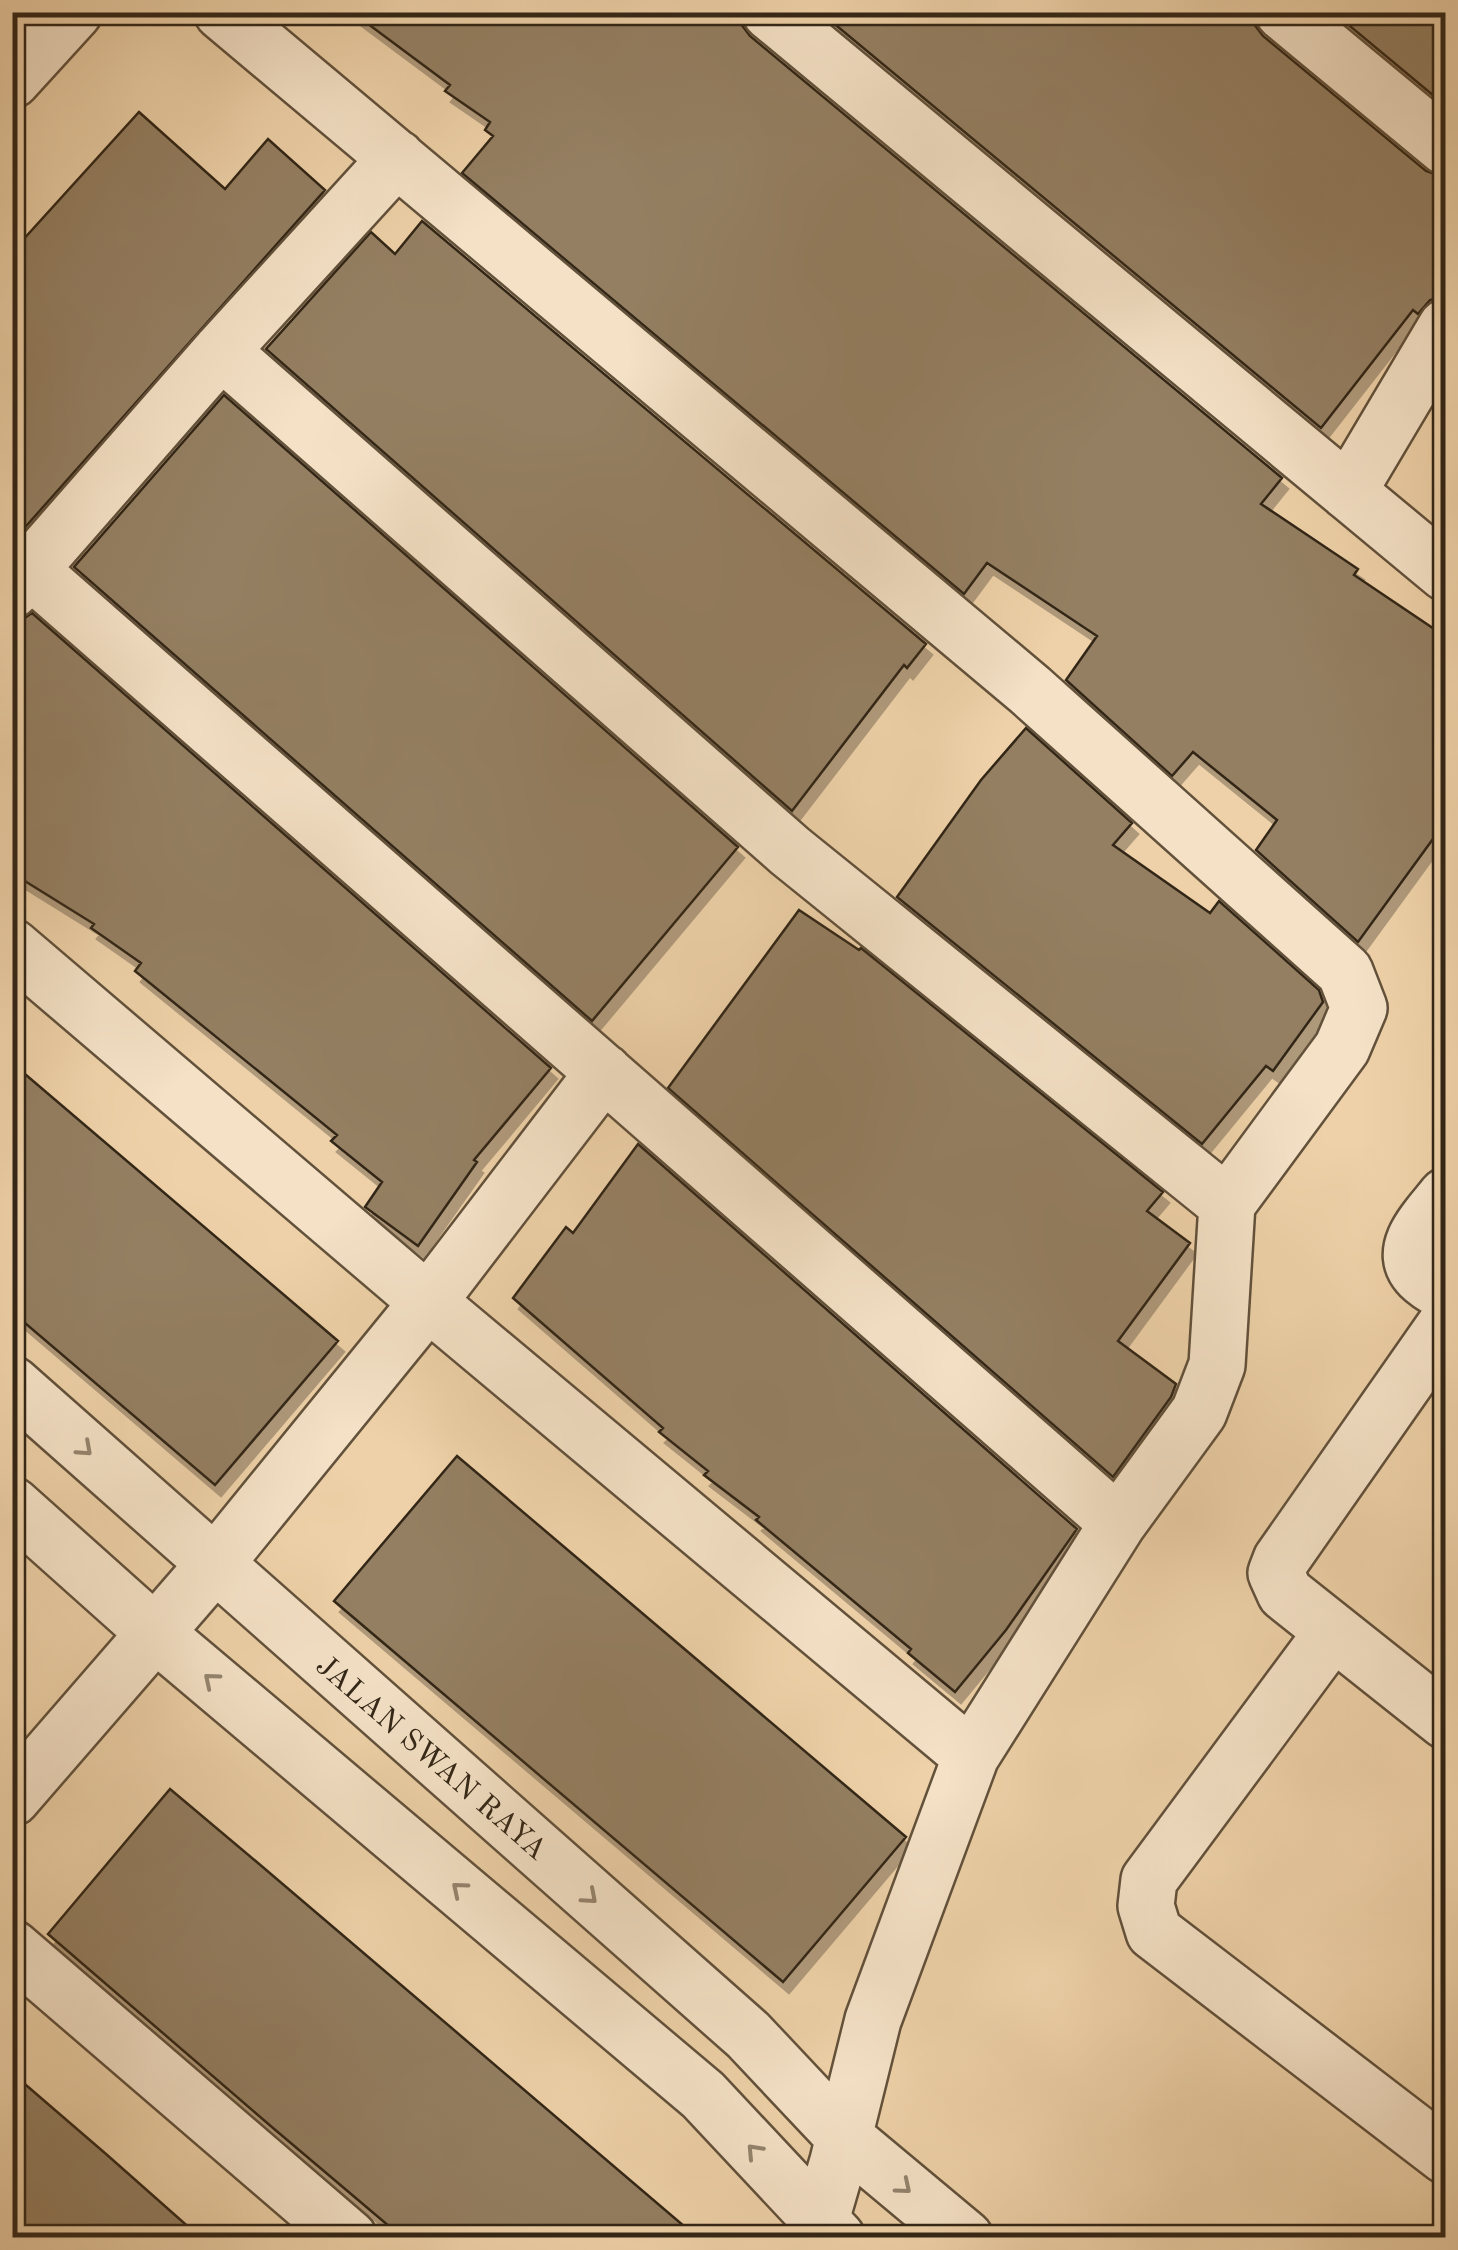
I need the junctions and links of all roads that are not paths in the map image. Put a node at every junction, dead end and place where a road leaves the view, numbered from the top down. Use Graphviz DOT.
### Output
graph roads {
  1 [pos="74,12"];
  2 [pos="222,12"];
  3 [pos="770,12"];
  4 [pos="1283,12"];
  5 [pos="12,80"];
  6 [pos="1446,147"];
  7 [pos="398,158"];
  8 [pos="1446,328"];
  9 [pos="221,352"];
  10 [pos="1348,492"];
  11 [pos="1446,573"];
  12 [pos="21,580"];
  13 [pos="12,946"];
  14 [pos="604,1072"];
  15 [pos="1446,1196"];
  16 [pos="1227,1204"];
  17 [pos="1446,1294"];
  18 [pos="428,1302"];
  19 [pos="1446,1324"];
  20 [pos="12,1384"];
  21 [pos="12,1506"];
  22 [pos="1118,1523"];
  23 [pos="214,1565"];
  24 [pos="154,1632"];
  25 [pos="1332,1633"];
  26 [pos="1446,1721"];
  27 [pos="971,1756"];
  28 [pos="12,1798"];
  29 [pos="12,1948"];
  30 [pos="844,2137"];
  31 [pos="1446,2156"];
  32 [pos="823,2233"];
  33 [pos="349,2238"];
  34 [pos="965,2238"];
  1 -- 5 [label="street"];
  2 -- 7 [label="street"];
  3 -- 10 [label="street"];
  4 -- 6 [label="street"];
  7 -- 9 [label="street"];
  7 -- 16 [label="street"];
  8 -- 10 [label="street"];
  9 -- 12 [label="street"];
  9 -- 16 [label="street"];
  10 -- 11 [label="street"];
  12 -- 14 [label="street"];
  13 -- 18 [label="street"];
  14 -- 18 [label="street"];
  14 -- 22 [label="street"];
  15 -- 17 [label="street"];
  16 -- 22 [label="street"];
  18 -- 23 [label="street"];
  18 -- 27 [label="street"];
  19 -- 25 [label="street"];
  20 -- 23 [label="street, JALAN SWAN RAYA, one-way"];
  21 -- 24 [label="street"];
  22 -- 27 [label="street"];
  23 -- 24 [label="street"];
  23 -- 30 [label="street, JALAN SWAN RAYA, one-way"];
  24 -- 28 [label="street"];
  32 -- 24 [label="street, one-way"];
  25 -- 26 [label="street"];
  25 -- 31 [label="street"];
  27 -- 30 [label="street"];
  29 -- 33 [label="street"];
  30 -- 32 [label="street"];
  30 -- 34 [label="street, JALAN SWAN RAYA, one-way"];
}
